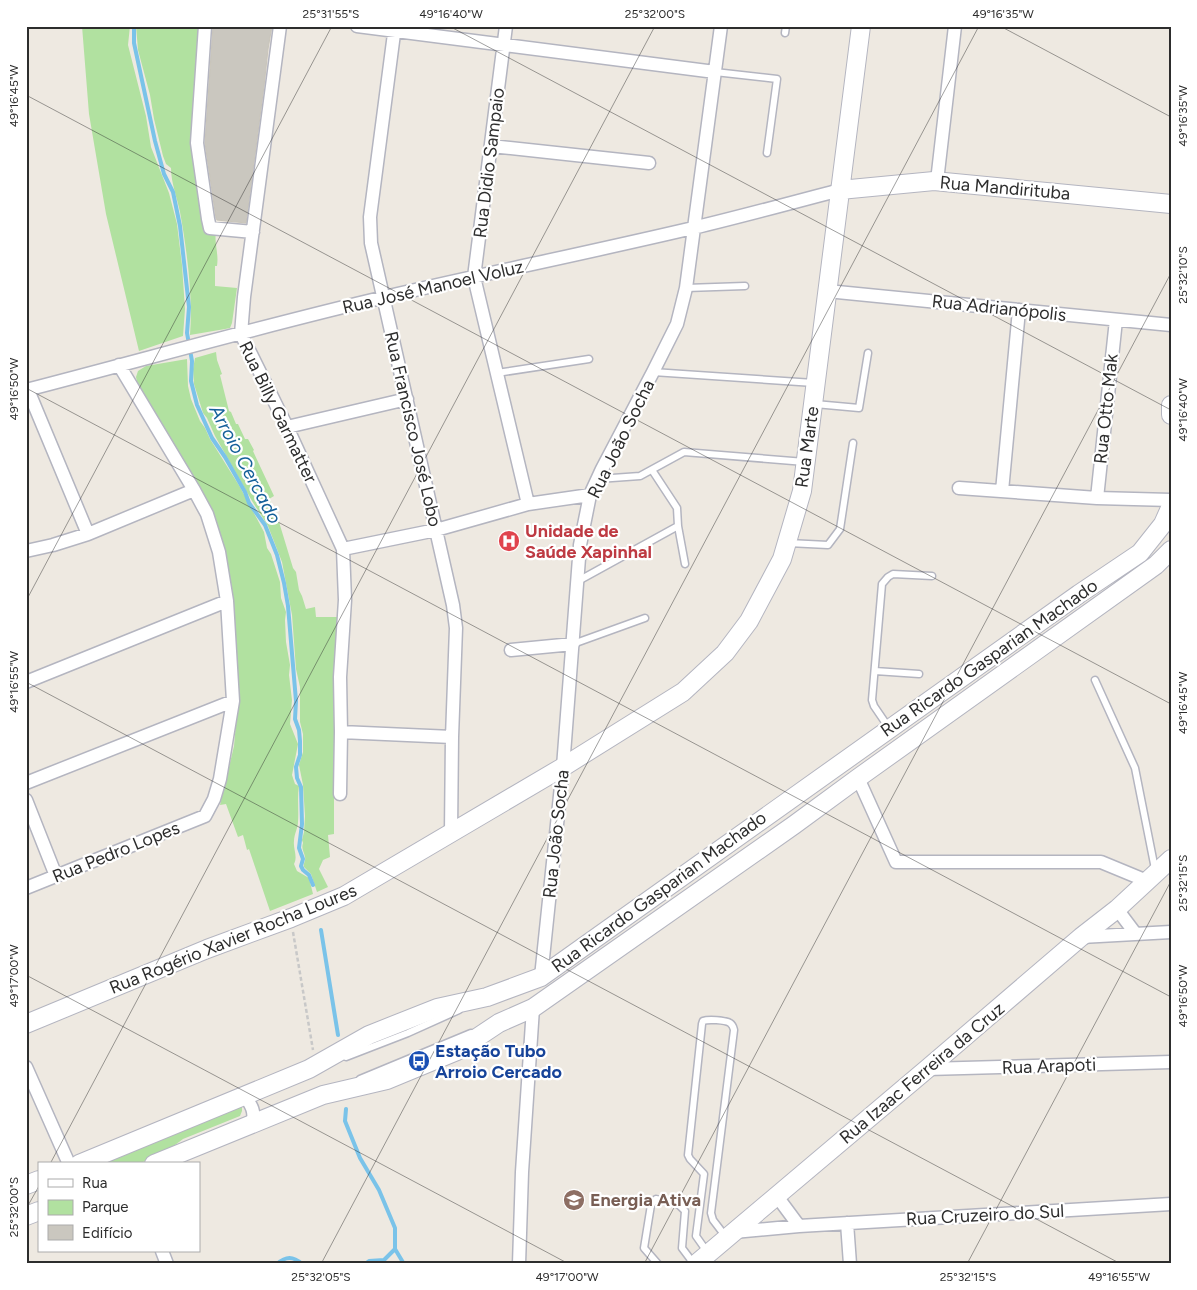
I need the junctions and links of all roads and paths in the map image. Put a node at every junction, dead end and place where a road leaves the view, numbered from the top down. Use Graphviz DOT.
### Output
graph roads {
  1 [pos="205,26"];
  2 [pos="280,26"];
  3 [pos="356,26"];
  4 [pos="506,26"];
  5 [pos="721,26"];
  6 [pos="860,26"];
  7 [pos="955,26"];
  8 [pos="394,29"];
  9 [pos="504,46"];
  10 [pos="715,72"];
  11 [pos="491,146"];
  12 [pos="767,153"];
  13 [pos="649,163"];
  14 [pos="937,182"];
  15 [pos="840,190"];
  16 [pos="1171,204"];
  17 [pos="694,228"];
  18 [pos="253,232"];
  19 [pos="474,277"];
  20 [pos="745,286"];
  21 [pos="686,288"];
  22 [pos="827,291"];
  23 [pos="383,297"];
  24 [pos="1019,310"];
  25 [pos="1116,320"];
  26 [pos="1171,326"];
  27 [pos="241,334"];
  28 [pos="868,353"];
  29 [pos="589,359"];
  30 [pos="119,365"];
  31 [pos="653,372"];
  32 [pos="497,373"];
  33 [pos="816,383"];
  34 [pos="27,390"];
  35 [pos="406,399"];
  36 [pos="813,404"];
  37 [pos="1171,404"];
  38 [pos="1171,415"];
  39 [pos="287,426"];
  40 [pos="853,443"];
  41 [pos="806,462"];
  42 [pos="652,470"];
  43 [pos="598,479"];
  44 [pos="959,488"];
  45 [pos="194,490"];
  46 [pos="1002,491"];
  47 [pos="590,494"];
  48 [pos="1097,498"];
  49 [pos="1171,500"];
  50 [pos="528,504"];
  51 [pos="1171,506"];
  52 [pos="678,526"];
  53 [pos="436,530"];
  54 [pos="88,534"];
  55 [pos="786,543"];
  56 [pos="343,550"];
  57 [pos="1171,550"];
  58 [pos="26,551"];
  59 [pos="685,564"];
  60 [pos="932,576"];
  61 [pos="578,581"];
  62 [pos="227,601"];
  63 [pos="645,618"];
  64 [pos="573,644"];
  65 [pos="511,650"];
  66 [pos="874,671"];
  67 [pos="919,674"];
  68 [pos="1095,680"];
  69 [pos="26,682"];
  70 [pos="233,701"];
  71 [pos="890,729"];
  72 [pos="341,732"];
  73 [pos="452,737"];
  74 [pos="563,767"];
  75 [pos="858,778"];
  76 [pos="26,783"];
  77 [pos="340,794"];
  78 [pos="26,800"];
  79 [pos="451,833"];
  80 [pos="1171,859"];
  81 [pos="56,876"];
  82 [pos="1151,877"];
  83 [pos="26,888"];
  84 [pos="1117,909"];
  85 [pos="291,918"];
  86 [pos="1171,932"];
  87 [pos="1135,933"];
  88 [pos="1081,937"];
  89 [pos="541,977"];
  90 [pos="533,1008"];
  91 [pos="26,1024"];
  92 [pos="1171,1062"];
  93 [pos="26,1067"];
  94 [pos="313,1067"];
  95 [pos="927,1069"];
  96 [pos="245,1096"];
  97 [pos="252,1124"];
  98 [pos="68,1162"];
  99 [pos="84,1162"];
  100 [pos="159,1162"];
  101 [pos="38,1180"];
  102 [pos="26,1185"];
  103 [pos="776,1195"];
  104 [pos="1171,1204"];
  105 [pos="38,1211"];
  106 [pos="26,1216"];
  107 [pos="847,1223"];
  108 [pos="799,1226"];
  109 [pos="730,1235"];
  110 [pos="162,1252"];
  111 [pos="700,1260"];
  112 [pos="167,1264"];
  113 [pos="519,1264"];
  114 [pos="658,1264"];
  115 [pos="850,1264"];
  1 -- 18 [label="street"];
  2 -- 18 [label="street, Rua Billy Garmatter"];
  3 -- 8 [label="street"];
  4 -- 9 [label="street, Rua Didio Sampaio"];
  5 -- 10 [label="street, Rua João Socha"];
  6 -- 15 [label="street, Rua Marte"];
  7 -- 14 [label="street"];
  8 -- 9 [label="street"];
  8 -- 23 [label="street, Rua Francisco José Lobo"];
  9 -- 10 [label="street"];
  9 -- 11 [label="street, Rua Didio Sampaio"];
  10 -- 12 [label="lane"];
  10 -- 17 [label="street, Rua João Socha"];
  11 -- 13 [label="street"];
  11 -- 19 [label="street, Rua Didio Sampaio"];
  14 -- 15 [label="street, Rua Mandirituba"];
  14 -- 16 [label="street, Rua Mandirituba"];
  15 -- 17 [label="street, Rua José Manoel Voluz"];
  15 -- 22 [label="street, Rua Marte"];
  17 -- 19 [label="street, Rua José Manoel Voluz"];
  17 -- 21 [label="street, Rua João Socha"];
  18 -- 27 [label="street, Rua Billy Garmatter"];
  19 -- 23 [label="street, Rua José Manoel Voluz"];
  19 -- 32 [label="street, Rua Didio Sampaio"];
  20 -- 21 [label="lane"];
  21 -- 31 [label="street, Rua João Socha"];
  22 -- 24 [label="street, Rua Adrianópolis"];
  22 -- 33 [label="street, Rua Marte"];
  23 -- 27 [label="street, Rua José Manoel Voluz"];
  23 -- 35 [label="street, Rua Francisco José Lobo"];
  24 -- 25 [label="street, Rua Adrianópolis"];
  24 -- 46 [label="street"];
  25 -- 26 [label="street, Rua Adrianópolis"];
  25 -- 48 [label="street, Rua Otto Mak"];
  27 -- 30 [label="street, Rua José Manoel Voluz"];
  27 -- 39 [label="street, Rua Billy Garmatter"];
  28 -- 36 [label="lane"];
  29 -- 32 [label="lane"];
  30 -- 34 [label="street, Rua José Manoel Voluz"];
  30 -- 45 [label="street"];
  31 -- 33 [label="lane"];
  31 -- 43 [label="street, Rua João Socha"];
  32 -- 50 [label="street, Rua Didio Sampaio"];
  33 -- 36 [label="street, Rua Marte"];
  34 -- 54 [label="street"];
  35 -- 39 [label="street"];
  35 -- 53 [label="street, Rua Francisco José Lobo"];
  36 -- 41 [label="street, Rua Marte"];
  37 -- 38 [label="street"];
  39 -- 56 [label="street, Rua Billy Garmatter"];
  40 -- 55 [label="lane"];
  41 -- 42 [label="lane"];
  41 -- 55 [label="street, Rua Marte"];
  42 -- 43 [label="lane"];
  42 -- 52 [label="lane"];
  43 -- 47 [label="street, Rua João Socha"];
  44 -- 46 [label="street"];
  45 -- 54 [label="street"];
  45 -- 62 [label="street"];
  46 -- 48 [label="street"];
  47 -- 50 [label="street"];
  47 -- 61 [label="street, Rua João Socha"];
  48 -- 49 [label="street"];
  50 -- 53 [label="street"];
  51 -- 71 [label="street, Rua Ricardo Gasparian Machado"];
  52 -- 59 [label="lane"];
  52 -- 61 [label="lane"];
  53 -- 56 [label="street"];
  53 -- 73 [label="street, Rua Francisco José Lobo"];
  54 -- 58 [label="street"];
  55 -- 74 [label="street, Rua Marte"];
  56 -- 72 [label="street, Rua Billy Garmatter"];
  57 -- 75 [label="street, Rua Ricardo Gasparian Machado"];
  60 -- 66 [label="lane"];
  61 -- 64 [label="street, Rua João Socha"];
  62 -- 69 [label="street"];
  62 -- 70 [label="street"];
  63 -- 64 [label="lane"];
  64 -- 65 [label="street"];
  64 -- 74 [label="street, Rua João Socha"];
  66 -- 67 [label="lane"];
  66 -- 71 [label="lane"];
  68 -- 82 [label="lane"];
  70 -- 76 [label="street"];
  70 -- 81 [label="street, Rua Pedro Lopes"];
  71 -- 89 [label="street, Rua Ricardo Gasparian Machado"];
  72 -- 73 [label="street"];
  72 -- 77 [label="street, Rua Billy Garmatter"];
  73 -- 79 [label="street, Rua Francisco José Lobo"];
  74 -- 79 [label="street, Rua Rogério Xavier Rocha Loures"];
  74 -- 89 [label="street, Rua João Socha"];
  75 -- 82 [label="street"];
  75 -- 90 [label="street, Rua Ricardo Gasparian Machado"];
  78 -- 81 [label="street"];
  79 -- 85 [label="street, Rua Rogério Xavier Rocha Loures"];
  80 -- 82 [label="street, Rua Izaac Ferreira da Cruz"];
  81 -- 83 [label="street, Rua Pedro Lopes"];
  82 -- 84 [label="street, Rua Izaac Ferreira da Cruz"];
  84 -- 87 [label="street"];
  84 -- 88 [label="street, Rua Izaac Ferreira da Cruz"];
  85 -- 91 [label="street, Rua Rogério Xavier Rocha Loures"];
  85 -- 94 [label="path"];
  86 -- 87 [label="street"];
  87 -- 88 [label="street"];
  88 -- 95 [label="street, Rua Izaac Ferreira da Cruz"];
  89 -- 94 [label="street, Rua Ricardo Gasparian Machado"];
  90 -- 97 [label="street, Rua Ricardo Gasparian Machado"];
  90 -- 113 [label="street"];
  92 -- 95 [label="street, Rua Arapoti"];
  93 -- 98 [label="street"];
  94 -- 96 [label="street, Rua Ricardo Gasparian Machado"];
  95 -- 103 [label="street, Rua Izaac Ferreira da Cruz"];
  96 -- 97 [label="street"];
  96 -- 99 [label="street, Rua Ricardo Gasparian Machado"];
  97 -- 100 [label="street, Rua Ricardo Gasparian Machado"];
  101 -- 102 [label="street"];
  103 -- 108 [label="street"];
  103 -- 109 [label="street, Rua Izaac Ferreira da Cruz"];
  104 -- 107 [label="street, Rua Cruzeiro do Sul"];
  105 -- 106 [label="street"];
  107 -- 108 [label="street, Rua Cruzeiro do Sul"];
  107 -- 115 [label="street"];
  108 -- 109 [label="street, Rua Cruzeiro do Sul"];
  109 -- 111 [label="street, Rua Izaac Ferreira da Cruz"];
  109 -- 111 [label="lane"];
  110 -- 112 [label="street"];
  111 -- 114 [label="lane"];
}
